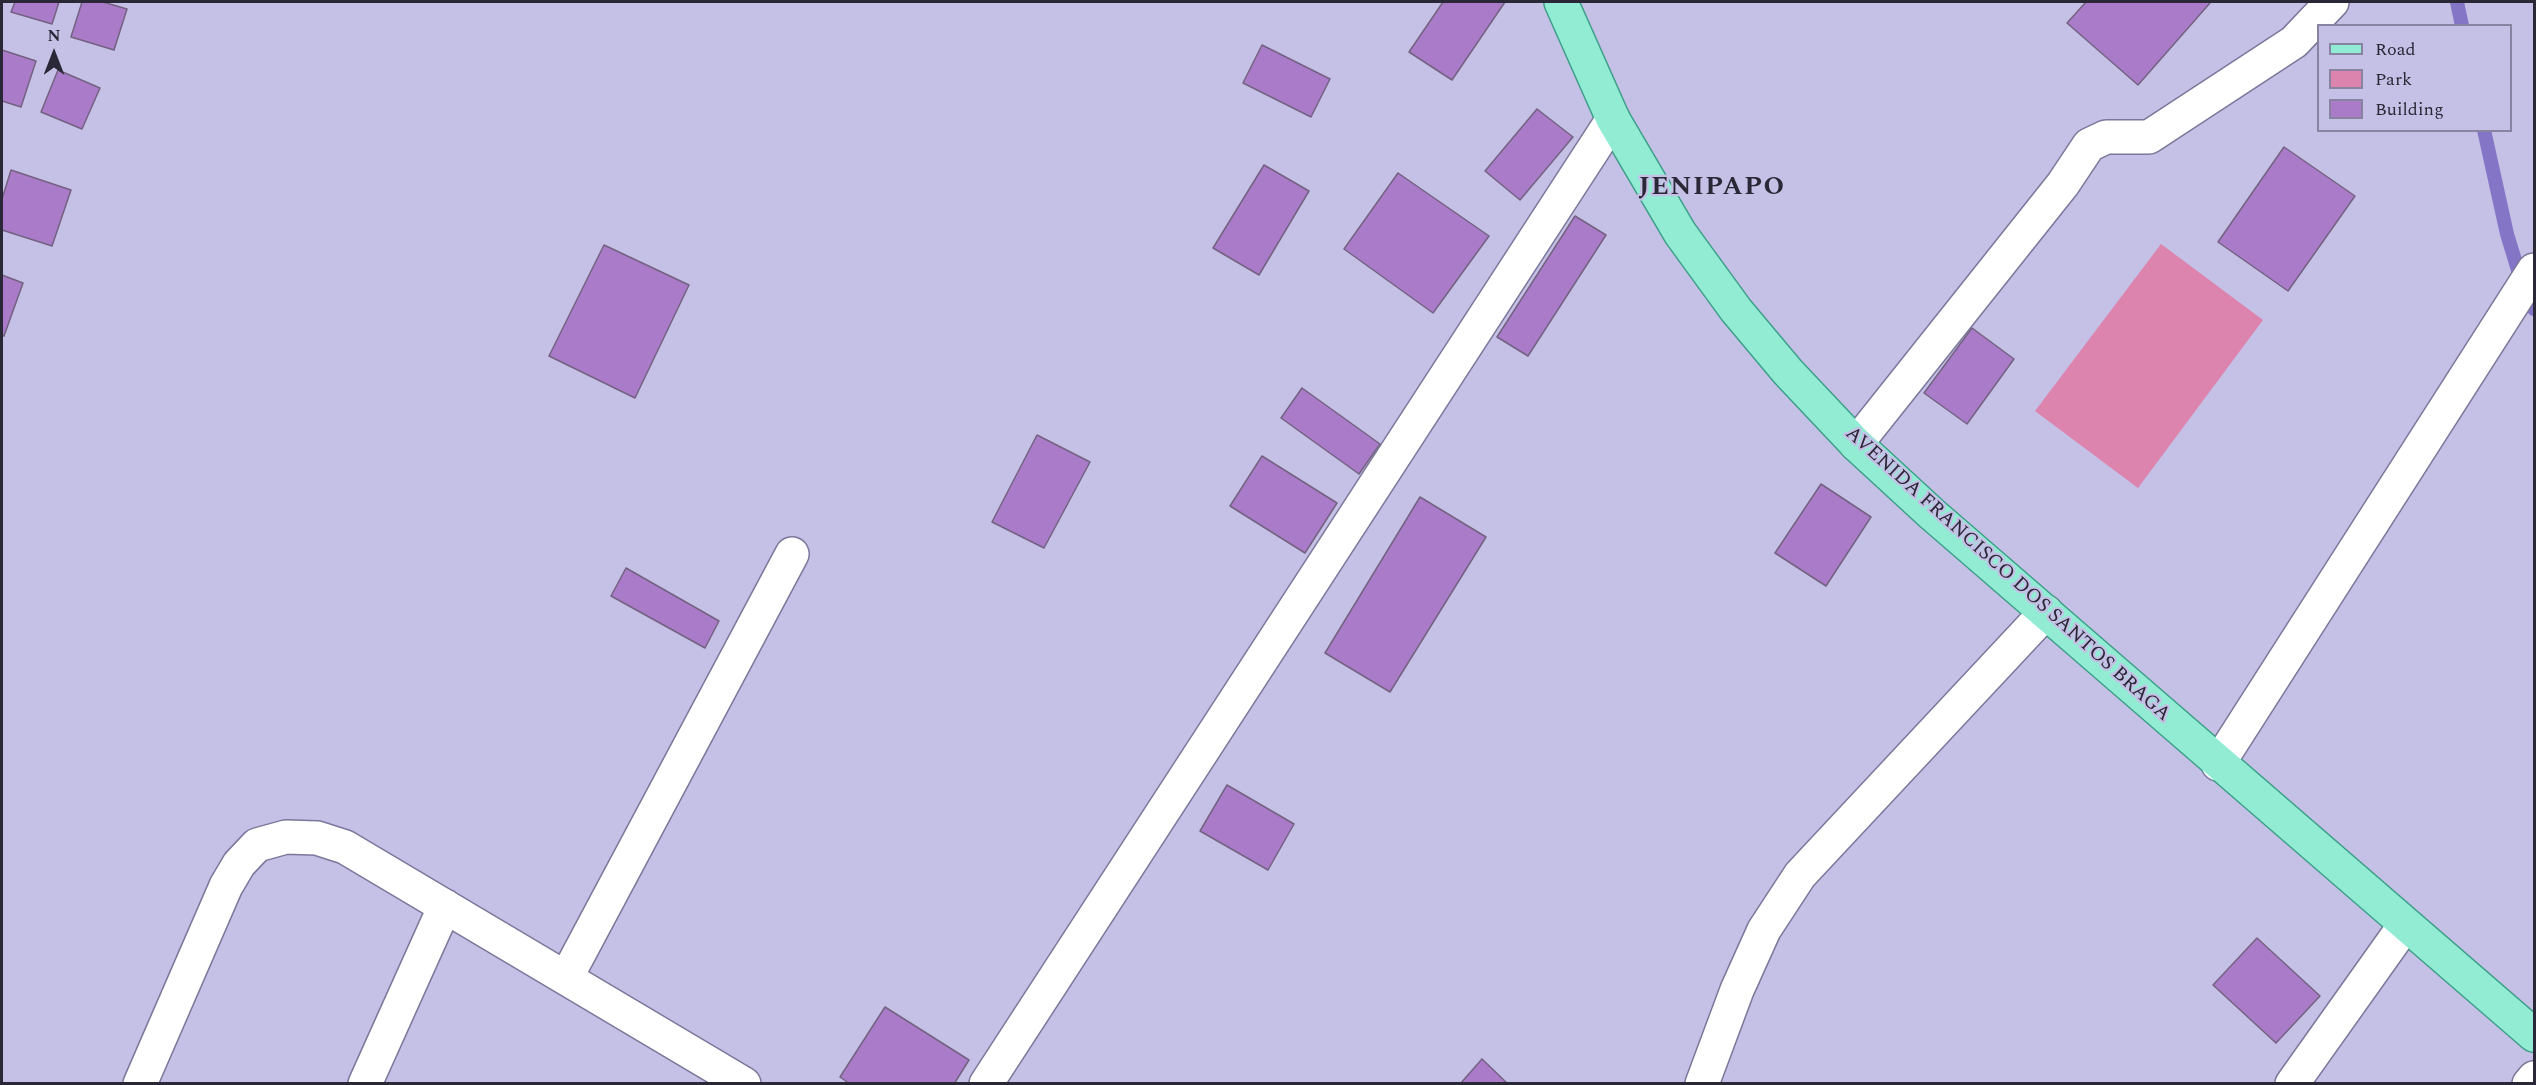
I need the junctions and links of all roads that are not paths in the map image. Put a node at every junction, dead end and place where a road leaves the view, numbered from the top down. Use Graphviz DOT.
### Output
graph roads {
  1 [pos="1561,2"];
  2 [pos="2332,2"];
  3 [pos="1613,119"];
  4 [pos="2535,270"];
  5 [pos="1856,444"];
  6 [pos="792,554"];
  7 [pos="2046,612"];
  8 [pos="2218,764"];
  9 [pos="445,906"];
  10 [pos="2405,925"];
  11 [pos="566,978"];
  12 [pos="2535,1035"];
  13 [pos="2535,1078"];
  14 [pos="140,1083"];
  15 [pos="365,1083"];
  16 [pos="744,1083"];
  17 [pos="986,1083"];
  18 [pos="1702,1083"];
  19 [pos="2292,1083"];
  20 [pos="2529,1083"];
  1 -- 3 [label="main road, AVENIDA FRANCISCO DOS SANTOS BRAGA"];
  2 -- 5 [label="street"];
  3 -- 5 [label="main road, AVENIDA FRANCISCO DOS SANTOS BRAGA"];
  3 -- 17 [label="street"];
  4 -- 8 [label="street"];
  5 -- 7 [label="main road, AVENIDA FRANCISCO DOS SANTOS BRAGA"];
  6 -- 11 [label="street"];
  7 -- 8 [label="main road, AVENIDA FRANCISCO DOS SANTOS BRAGA"];
  7 -- 18 [label="street"];
  8 -- 10 [label="main road, AVENIDA FRANCISCO DOS SANTOS BRAGA"];
  9 -- 11 [label="street"];
  9 -- 14 [label="street"];
  9 -- 15 [label="street"];
  10 -- 12 [label="main road, AVENIDA FRANCISCO DOS SANTOS BRAGA"];
  10 -- 19 [label="street"];
  11 -- 16 [label="street"];
  13 -- 20 [label="street"];
}
